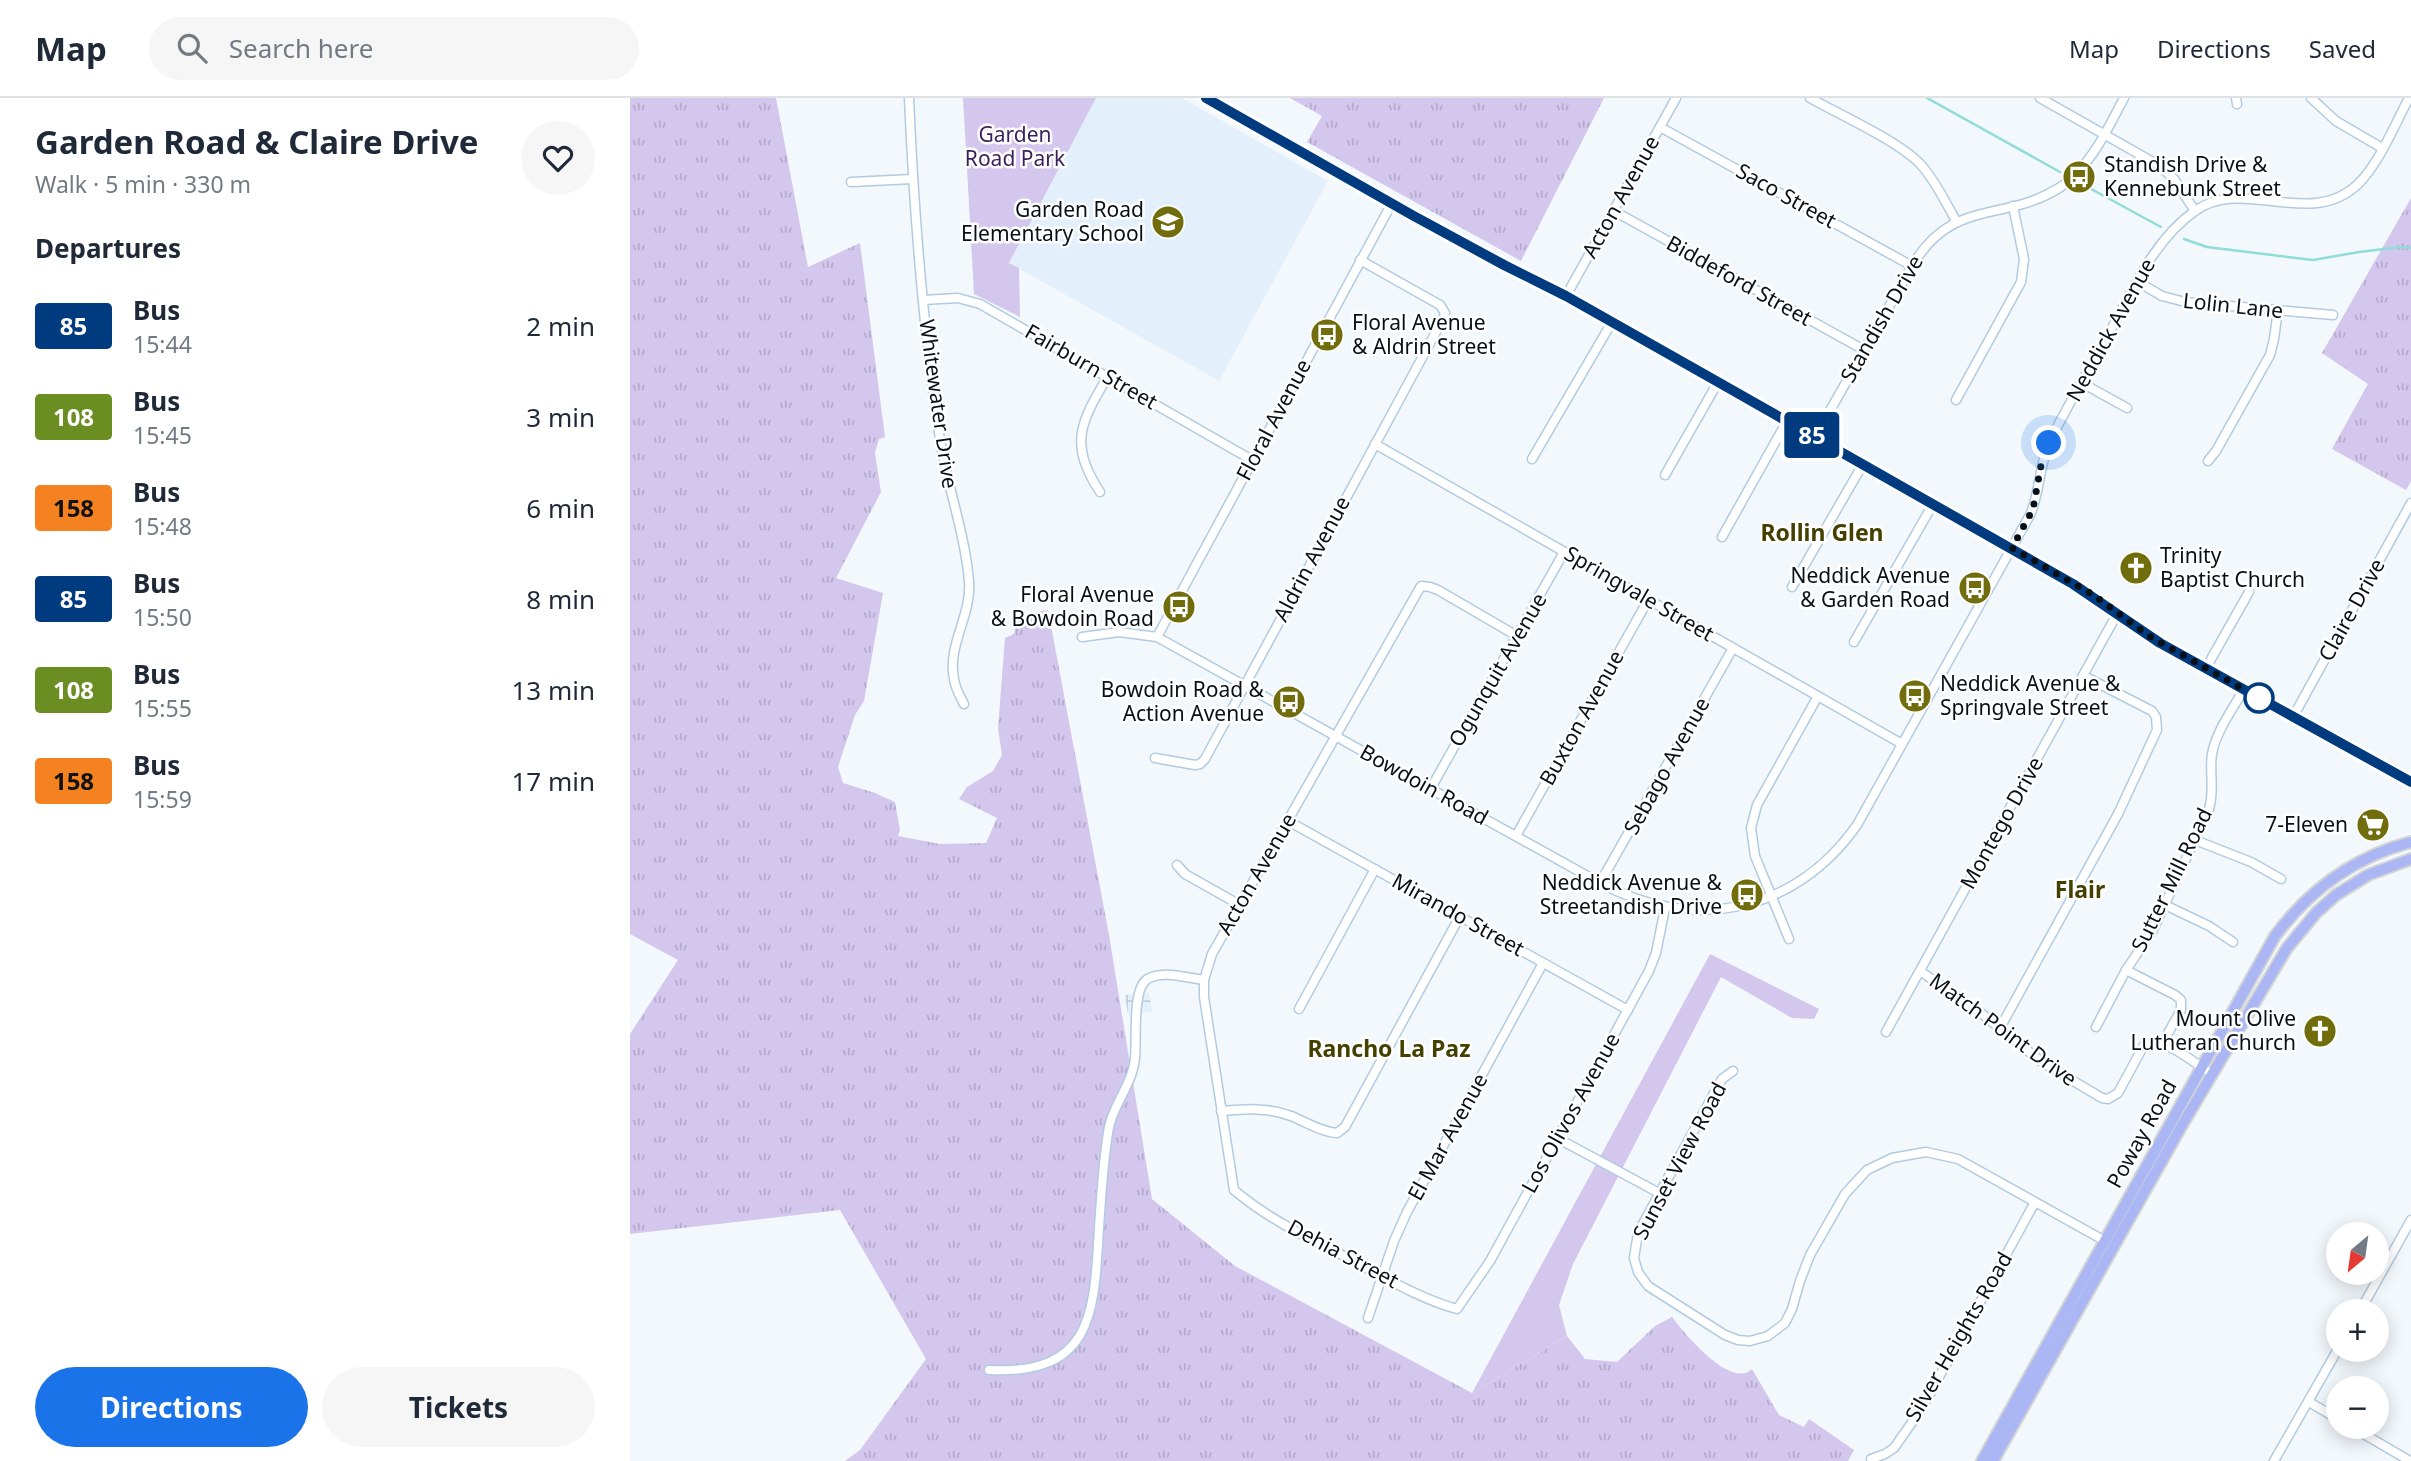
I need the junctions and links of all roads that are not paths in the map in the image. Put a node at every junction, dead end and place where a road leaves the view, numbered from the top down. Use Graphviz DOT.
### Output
graph roads {
  1 [pos="909,98"];
  2 [pos="1206,98"];
  3 [pos="1676,98"];
  4 [pos="1810,98"];
  5 [pos="2040,98"];
  6 [pos="2124,98"];
  7 [pos="2311,98"];
  8 [pos="2409,98"];
  9 [pos="1660,127"];
  10 [pos="2105,135"];
  11 [pos="2382,148"];
  12 [pos="913,178"];
  13 [pos="851,182"];
  14 [pos="1392,203"];
  15 [pos="2013,206"];
  16 [pos="1614,211"];
  17 [pos="2195,211"];
  18 [pos="1956,221"];
  19 [pos="1360,260"];
  20 [pos="1912,266"];
  21 [pos="2138,282"];
  22 [pos="1566,296"];
  23 [pos="923,300"];
  24 [pos="2278,310"];
  25 [pos="2333,315"];
  26 [pos="1612,322"];
  27 [pos="1864,350"];
  28 [pos="1108,376"];
  29 [pos="1718,382"];
  30 [pos="2082,383"];
  31 [pos="1956,400"];
  32 [pos="2127,408"];
  33 [pos="1787,421"];
  34 [pos="1815,437"];
  35 [pos="1375,444"];
  36 [pos="1532,459"];
  37 [pos="1252,460"];
  38 [pos="2208,461"];
  39 [pos="1863,464"];
  40 [pos="1665,475"];
  41 [pos="1100,492"];
  42 [pos="2411,503"];
  43 [pos="1933,504"];
  44 [pos="1722,537"];
  45 [pos="2012,548"];
  46 [pos="1564,552"];
  47 [pos="1792,587"];
  48 [pos="2249,592"];
  49 [pos="1648,600"];
  50 [pos="2117,614"];
  51 [pos="1082,636"];
  52 [pos="1517,636"];
  53 [pos="1157,637"];
  54 [pos="1854,642"];
  55 [pos="1733,648"];
  56 [pos="2206,668"];
  57 [pos="2084,676"];
  58 [pos="1244,685"];
  59 [pos="2244,689"];
  60 [pos="1818,696"];
  61 [pos="964,704"];
  62 [pos="2293,717"];
  63 [pos="1336,736"];
  64 [pos="1902,744"];
  65 [pos="1155,758"];
  66 [pos="2411,782"];
  67 [pos="1431,788"];
  68 [pos="1288,821"];
  69 [pos="1516,836"];
  70 [pos="2195,840"];
  71 [pos="2411,842"];
  72 [pos="2411,859"];
  73 [pos="1177,865"];
  74 [pos="1375,869"];
  75 [pos="2281,879"];
  76 [pos="1600,883"];
  77 [pos="1772,895"];
  78 [pos="1240,905"];
  79 [pos="2165,905"];
  80 [pos="1665,908"];
  81 [pos="1460,916"];
  82 [pos="1789,939"];
  83 [pos="2233,942"];
  84 [pos="1544,963"];
  85 [pos="2126,970"];
  86 [pos="1920,971"];
  87 [pos="1203,980"];
  88 [pos="1299,1009"];
  89 [pos="1628,1010"];
  90 [pos="2096,1027"];
  91 [pos="2000,1028"];
  92 [pos="1886,1032"];
  93 [pos="2162,1044"];
  94 [pos="2201,1067"];
  95 [pos="1733,1071"];
  96 [pos="2212,1073"];
  97 [pos="1221,1111"];
  98 [pos="1558,1138"];
  99 [pos="1234,1190"];
  100 [pos="1660,1194"];
  101 [pos="2035,1202"];
  102 [pos="2411,1220"];
  103 [pos="2109,1244"];
  104 [pos="1381,1276"];
  105 [pos="2367,1299"];
  106 [pos="1458,1309"];
  107 [pos="1368,1318"];
  108 [pos="2331,1362"];
  109 [pos="989,1370"];
  110 [pos="2309,1402"];
  111 [pos="2326,1412"];
  112 [pos="2372,1439"];
  113 [pos="1871,1459"];
  114 [pos="1982,1461"];
  115 [pos="1993,1461"];
  116 [pos="2274,1461"];
  117 [pos="2410,1461"];
  1 -- 12 [label="street, Whitewater Drive"];
  2 -- 14 [label="street"];
  3 -- 9 [label="street, Acton Avenue"];
  4 -- 18 [label="street"];
  5 -- 10 [label="street"];
  6 -- 10 [label="street, Standish Drive"];
  7 -- 11 [label="street"];
  8 -- 11 [label="street, Neddick Avenue"];
  9 -- 16 [label="street, Acton Avenue"];
  9 -- 20 [label="street, Saco Street"];
  10 -- 15 [label="street, Standish Drive"];
  10 -- 17 [label="street"];
  11 -- 17 [label="street, Neddick Avenue"];
  12 -- 13 [label="street"];
  12 -- 23 [label="street, Whitewater Drive"];
  14 -- 19 [label="street, Floral Avenue"];
  14 -- 22 [label="street"];
  15 -- 18 [label="street, Standish Drive"];
  15 -- 31 [label="street"];
  16 -- 22 [label="street, Acton Avenue"];
  16 -- 27 [label="street, Biddeford Street"];
  17 -- 21 [label="street, Neddick Avenue"];
  18 -- 20 [label="street, Standish Drive"];
  19 -- 35 [label="street, Aldrin Avenue"];
  19 -- 37 [label="street, Floral Avenue"];
  20 -- 27 [label="street, Standish Drive"];
  21 -- 24 [label="street, Lolin Lane"];
  21 -- 30 [label="street, Neddick Avenue"];
  22 -- 26 [label="street"];
  23 -- 28 [label="street, Fairburn Street"];
  23 -- 61 [label="street, Whitewater Drive"];
  24 -- 25 [label="street, Lolin Lane"];
  24 -- 38 [label="street"];
  26 -- 29 [label="street"];
  26 -- 36 [label="street"];
  27 -- 34 [label="street, Standish Drive"];
  28 -- 37 [label="street, Fairburn Street"];
  28 -- 41 [label="street"];
  29 -- 33 [label="street"];
  29 -- 40 [label="street"];
  30 -- 32 [label="street"];
  30 -- 45 [label="street, Neddick Avenue"];
  33 -- 34 [label="street"];
  33 -- 44 [label="street"];
  34 -- 39 [label="street"];
  35 -- 46 [label="street, Springvale Street"];
  35 -- 58 [label="street, Aldrin Avenue"];
  37 -- 53 [label="street, Floral Avenue"];
  39 -- 43 [label="street"];
  39 -- 47 [label="street"];
  42 -- 62 [label="street, Claire Drive"];
  43 -- 45 [label="street"];
  43 -- 54 [label="street"];
  45 -- 50 [label="street"];
  45 -- 64 [label="street, Neddick Avenue"];
  46 -- 49 [label="street, Springvale Street"];
  46 -- 52 [label="street, Ogunquit Avenue"];
  48 -- 56 [label="street"];
  49 -- 55 [label="street, Springvale Street"];
  49 -- 69 [label="street, Buxton Avenue"];
  50 -- 56 [label="street"];
  50 -- 57 [label="street, Montego Drive"];
  51 -- 53 [label="street, Bowdoin Road"];
  52 -- 63 [label="street, Acton Avenue"];
  52 -- 67 [label="street, Ogunquit Avenue"];
  53 -- 58 [label="street, Bowdoin Road"];
  55 -- 60 [label="street, Springvale Street"];
  55 -- 76 [label="street, Sebago Avenue"];
  56 -- 59 [label="street"];
  57 -- 86 [label="street, Montego Drive"];
  57 -- 91 [label="street"];
  58 -- 63 [label="street, Bowdoin Road"];
  58 -- 65 [label="street, Aldrin Avenue"];
  59 -- 62 [label="street"];
  59 -- 70 [label="street, Sutter Mill Road"];
  60 -- 64 [label="street, Springvale Street"];
  60 -- 77 [label="street"];
  62 -- 66 [label="street"];
  63 -- 67 [label="street, Bowdoin Road"];
  63 -- 68 [label="street, Acton Avenue"];
  64 -- 77 [label="street, Neddick Avenue"];
  67 -- 69 [label="street, Bowdoin Road"];
  68 -- 74 [label="street, Mirando Street"];
  68 -- 78 [label="street, Acton Avenue"];
  69 -- 76 [label="street, Bowdoin Road"];
  70 -- 75 [label="street"];
  70 -- 79 [label="street, Sutter Mill Road"];
  71 -- 94 [label="main road, Poway Road"];
  72 -- 96 [label="main road, Poway Road"];
  73 -- 78 [label="street"];
  74 -- 81 [label="street, Mirando Street"];
  74 -- 88 [label="street"];
  76 -- 80 [label="street, Bowdoin Road"];
  77 -- 80 [label="street, Bowdoin Road"];
  77 -- 82 [label="street"];
  78 -- 87 [label="street, Acton Avenue"];
  79 -- 83 [label="street"];
  79 -- 85 [label="street, Sutter Mill Road"];
  80 -- 89 [label="street, Los Olivos Avenue"];
  81 -- 84 [label="street, Mirando Street"];
  81 -- 97 [label="street"];
  84 -- 89 [label="street, Mirando Street"];
  84 -- 104 [label="street, El Mar Avenue"];
  85 -- 90 [label="street, Sutter Mill Road"];
  85 -- 93 [label="street"];
  86 -- 91 [label="street, Match Point Drive"];
  86 -- 92 [label="street, Montego Drive"];
  87 -- 97 [label="street, Acton Avenue"];
  87 -- 109 [label="street"];
  89 -- 98 [label="street, Los Olivos Avenue"];
  91 -- 93 [label="street, Match Point Drive"];
  93 -- 94 [label="street"];
  94 -- 96 [label="street"];
  94 -- 103 [label="main road, Poway Road"];
  95 -- 100 [label="street, Sunset View Road"];
  96 -- 103 [label="main road, Poway Road"];
  97 -- 99 [label="street, Acton Avenue"];
  98 -- 100 [label="street"];
  98 -- 106 [label="street, Los Olivos Avenue"];
  99 -- 104 [label="street, Dehia Street"];
  100 -- 101 [label="street, Sunset View Road"];
  101 -- 103 [label="street"];
  101 -- 113 [label="street, Silver Heights Road"];
  102 -- 105 [label="street"];
  103 -- 114 [label="main road, Poway Road"];
  103 -- 115 [label="main road, Poway Road"];
  104 -- 106 [label="street, Dehia Street"];
  104 -- 107 [label="street, El Mar Avenue"];
  108 -- 110 [label="street"];
  110 -- 111 [label="street"];
  110 -- 116 [label="street"];
  112 -- 117 [label="street"];
}
